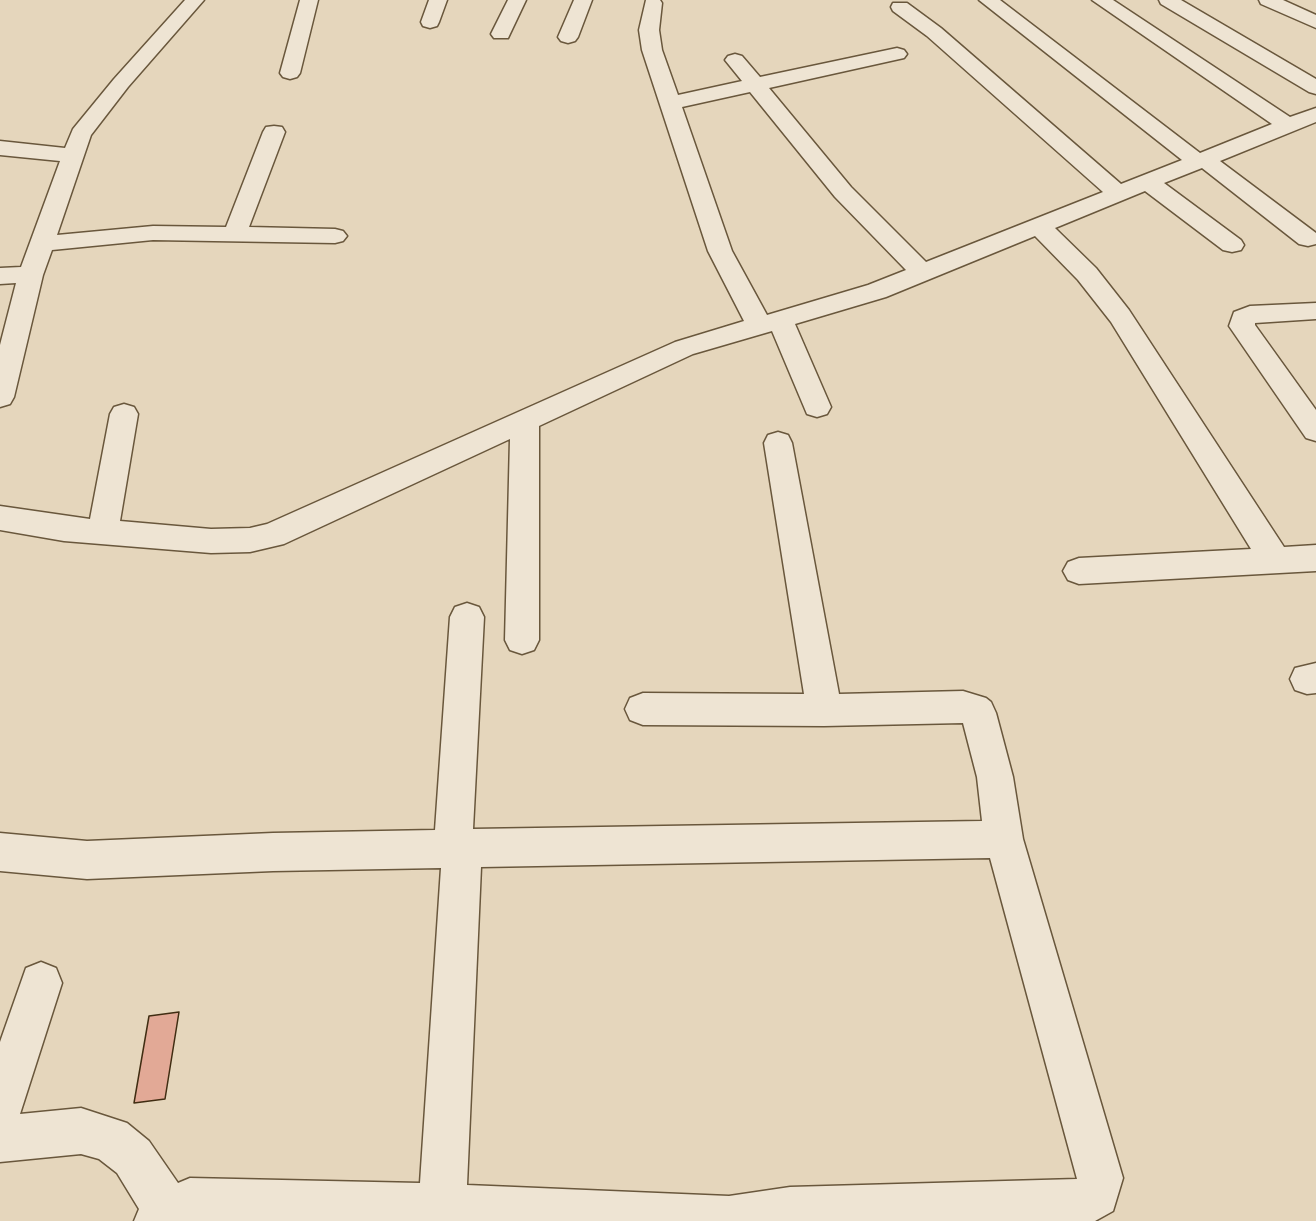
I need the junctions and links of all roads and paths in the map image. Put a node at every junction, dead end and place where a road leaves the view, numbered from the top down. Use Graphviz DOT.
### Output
graph roads {
  1 [pos="195,0"];
  2 [pos="309,0"];
  3 [pos="438,0"];
  4 [pos="518,0"];
  5 [pos="583,0"];
  6 [pos="988,0"];
  7 [pos="1101,0"];
  8 [pos="1168,0"];
  9 [pos="1268,0"];
  10 [pos="653,3"];
  11 [pos="900,8"];
  12 [pos="430,22"];
  13 [pos="1316,22"];
  14 [pos="501,34"];
  15 [pos="568,37"];
  16 [pos="897,54"];
  17 [pos="735,60"];
  18 [pos="290,73"];
  19 [pos="755,85"];
  20 [pos="1316,88"];
  21 [pos="670,103"];
  22 [pos="1316,115"];
  23 [pos="1288,125"];
  24 [pos="274,132"];
  25 [pos="0,148"];
  26 [pos="73,156"];
  27 [pos="1201,160"];
  28 [pos="1148,182"];
  29 [pos="1119,194"];
  30 [pos="1039,226"];
  31 [pos="235,234"];
  32 [pos="335,236"];
  33 [pos="1308,238"];
  34 [pos="42,244"];
  35 [pos="1232,245"];
  36 [pos="923,273"];
  37 [pos="31,275"];
  38 [pos="0,276"];
  39 [pos="1316,310"];
  40 [pos="770,323"];
  41 [pos="0,397"];
  42 [pos="817,407"];
  43 [pos="124,414"];
  44 [pos="525,420"];
  45 [pos="1316,431"];
  46 [pos="777,443"];
  47 [pos="0,518"];
  48 [pos="103,532"];
  49 [pos="1316,558"];
  50 [pos="1275,560"];
  51 [pos="1079,571"];
  52 [pos="467,617"];
  53 [pos="522,640"];
  54 [pos="644,709"];
  55 [pos="824,710"];
  56 [pos="1004,839"];
  57 [pos="458,849"];
  58 [pos="0,852"];
  59 [pos="41,983"];
  60 [pos="0,1109"];
  61 [pos="0,1139"];
  62 [pos="442,1208"];
  63 [pos="369,1213"];
  64 [pos="163,1216"];
  65 [pos="729,1221"];
  1 -- 26 [label="street"];
  2 -- 18 [label="street"];
  3 -- 12 [label="street"];
  4 -- 14 [label="street"];
  5 -- 15 [label="street"];
  6 -- 27 [label="street"];
  7 -- 23 [label="street"];
  8 -- 20 [label="street"];
  9 -- 13 [label="street"];
  10 -- 21 [label="street"];
  11 -- 29 [label="street"];
  16 -- 19 [label="street"];
  17 -- 19 [label="street"];
  19 -- 21 [label="street"];
  19 -- 36 [label="street"];
  21 -- 40 [label="street"];
  22 -- 23 [label="street"];
  23 -- 27 [label="street"];
  24 -- 31 [label="street"];
  25 -- 26 [label="street"];
  26 -- 34 [label="street"];
  27 -- 28 [label="street"];
  27 -- 33 [label="street"];
  28 -- 29 [label="street"];
  28 -- 35 [label="street"];
  29 -- 30 [label="street"];
  30 -- 36 [label="street"];
  30 -- 50 [label="street"];
  31 -- 32 [label="street"];
  31 -- 34 [label="street"];
  34 -- 37 [label="street"];
  36 -- 40 [label="street"];
  37 -- 38 [label="street"];
  37 -- 41 [label="street"];
  39 -- 45 [label="street"];
  40 -- 42 [label="street"];
  40 -- 44 [label="street"];
  43 -- 48 [label="street"];
  44 -- 48 [label="street"];
  44 -- 53 [label="street"];
  46 -- 55 [label="street"];
  47 -- 48 [label="street"];
  49 -- 50 [label="street"];
  50 -- 51 [label="street"];
  52 -- 57 [label="street"];
  54 -- 55 [label="street"];
  55 -- 56 [label="street"];
  56 -- 57 [label="street"];
  56 -- 65 [label="street"];
  57 -- 58 [label="street"];
  57 -- 62 [label="street"];
  59 -- 60 [label="street"];
  61 -- 64 [label="street"];
  62 -- 63 [label="street"];
  62 -- 65 [label="street"];
  63 -- 64 [label="street"];
}
